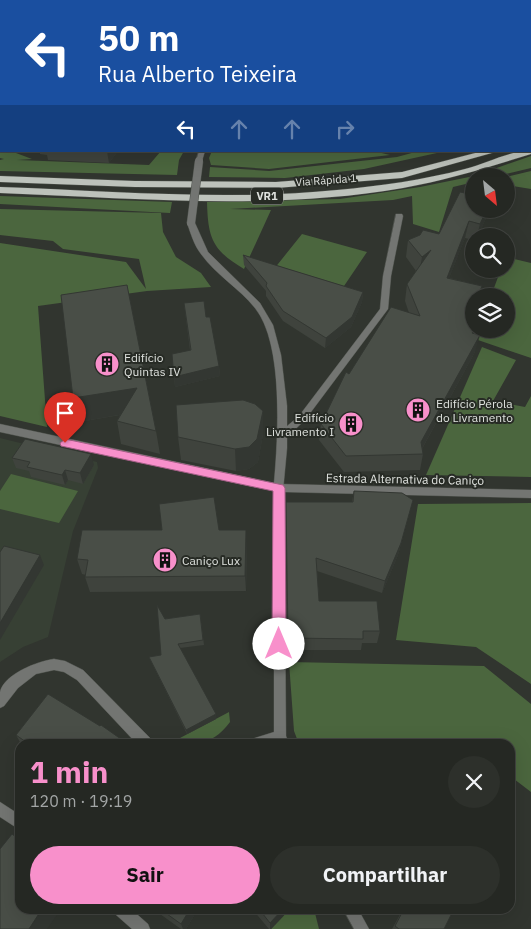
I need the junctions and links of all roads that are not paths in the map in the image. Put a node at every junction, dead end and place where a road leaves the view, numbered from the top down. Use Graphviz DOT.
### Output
graph roads {
  1 [pos="202,152"];
  2 [pos="491,152"];
  3 [pos="527,152"];
  4 [pos="0,179"];
  5 [pos="0,190"];
  6 [pos="399,216"];
  7 [pos="0,428"];
  8 [pos="283,435"];
  9 [pos="279,488"];
  10 [pos="531,494"];
  11 [pos="0,702"];
  12 [pos="141,739"];
  13 [pos="281,739"];
  14 [pos="0,808"];
  15 [pos="15,819"];
  16 [pos="126,914"];
  17 [pos="353,914"];
  18 [pos="143,929"];
  19 [pos="362,929"];
  1 -- 8 [label="street, bridge"];
  2 -- 4 [label="highway, Via Rápida 1 / VR1"];
  3 -- 5 [label="highway, Via Rápida 1 / VR1"];
  6 -- 8 [label="street"];
  7 -- 9 [label="street, Estrada Alternativa do Caniço"];
  8 -- 9 [label="street"];
  9 -- 10 [label="street, Estrada Alternativa do Caniço"];
  9 -- 13 [label="street"];
  11 -- 12 [label="street"];
  14 -- 15 [label="street"];
  16 -- 18 [label="street"];
  17 -- 19 [label="street"];
}
